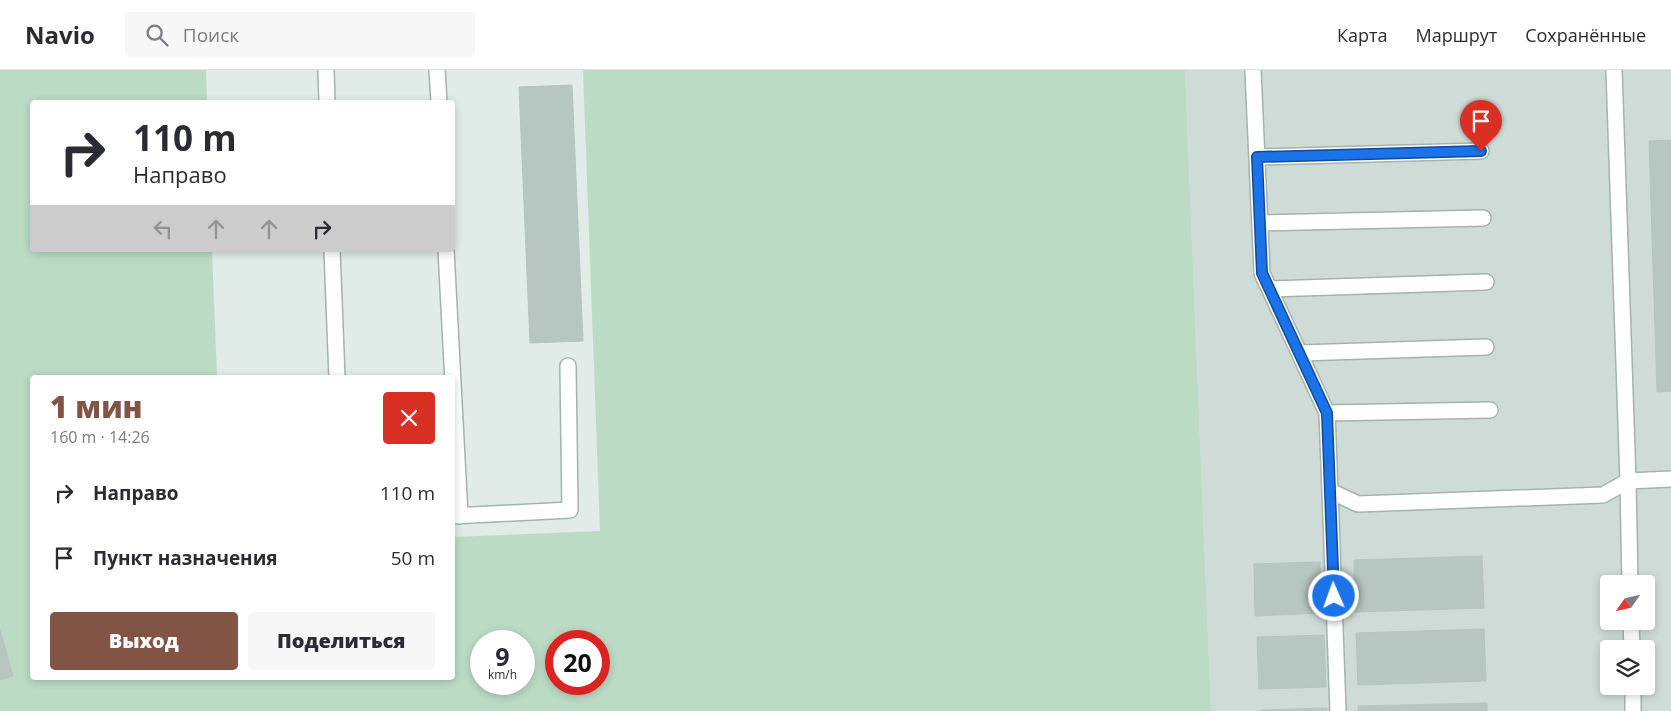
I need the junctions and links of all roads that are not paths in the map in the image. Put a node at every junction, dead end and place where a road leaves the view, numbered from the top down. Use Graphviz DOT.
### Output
graph roads {
  1 [pos="326,70"];
  2 [pos="437,70"];
  3 [pos="1253,70"];
  4 [pos="1614,70"];
  5 [pos="327,100"];
  6 [pos="439,100"];
  7 [pos="1481,151"];
  8 [pos="1257,157"];
  9 [pos="1483,218"];
  10 [pos="1260,223"];
  11 [pos="332,252"];
  12 [pos="446,252"];
  13 [pos="1486,282"];
  14 [pos="1270,289"];
  15 [pos="1486,347"];
  16 [pos="1300,354"];
  17 [pos="568,366"];
  18 [pos="337,375"];
  19 [pos="451,375"];
  20 [pos="1490,410"];
  21 [pos="1327,413"];
  22 [pos="1671,479"];
  23 [pos="1628,480"];
  24 [pos="455,489"];
  25 [pos="1330,491"];
  26 [pos="456,516"];
  27 [pos="1630,575"];
  28 [pos="1633,695"];
  29 [pos="1338,711"];
  30 [pos="1634,711"];
  1 -- 5 [label="lane"];
  2 -- 6 [label="lane"];
  3 -- 8 [label="lane"];
  4 -- 23 [label="lane"];
  7 -- 8 [label="lane"];
  8 -- 10 [label="lane"];
  9 -- 10 [label="lane"];
  10 -- 14 [label="lane"];
  11 -- 18 [label="lane"];
  12 -- 19 [label="lane"];
  13 -- 14 [label="lane"];
  14 -- 16 [label="lane"];
  15 -- 16 [label="lane"];
  16 -- 21 [label="lane"];
  17 -- 26 [label="lane"];
  20 -- 21 [label="lane"];
  21 -- 25 [label="lane"];
  22 -- 23 [label="lane"];
  23 -- 25 [label="lane"];
  23 -- 27 [label="lane"];
  24 -- 26 [label="lane"];
  25 -- 29 [label="lane"];
  28 -- 30 [label="lane"];
}
